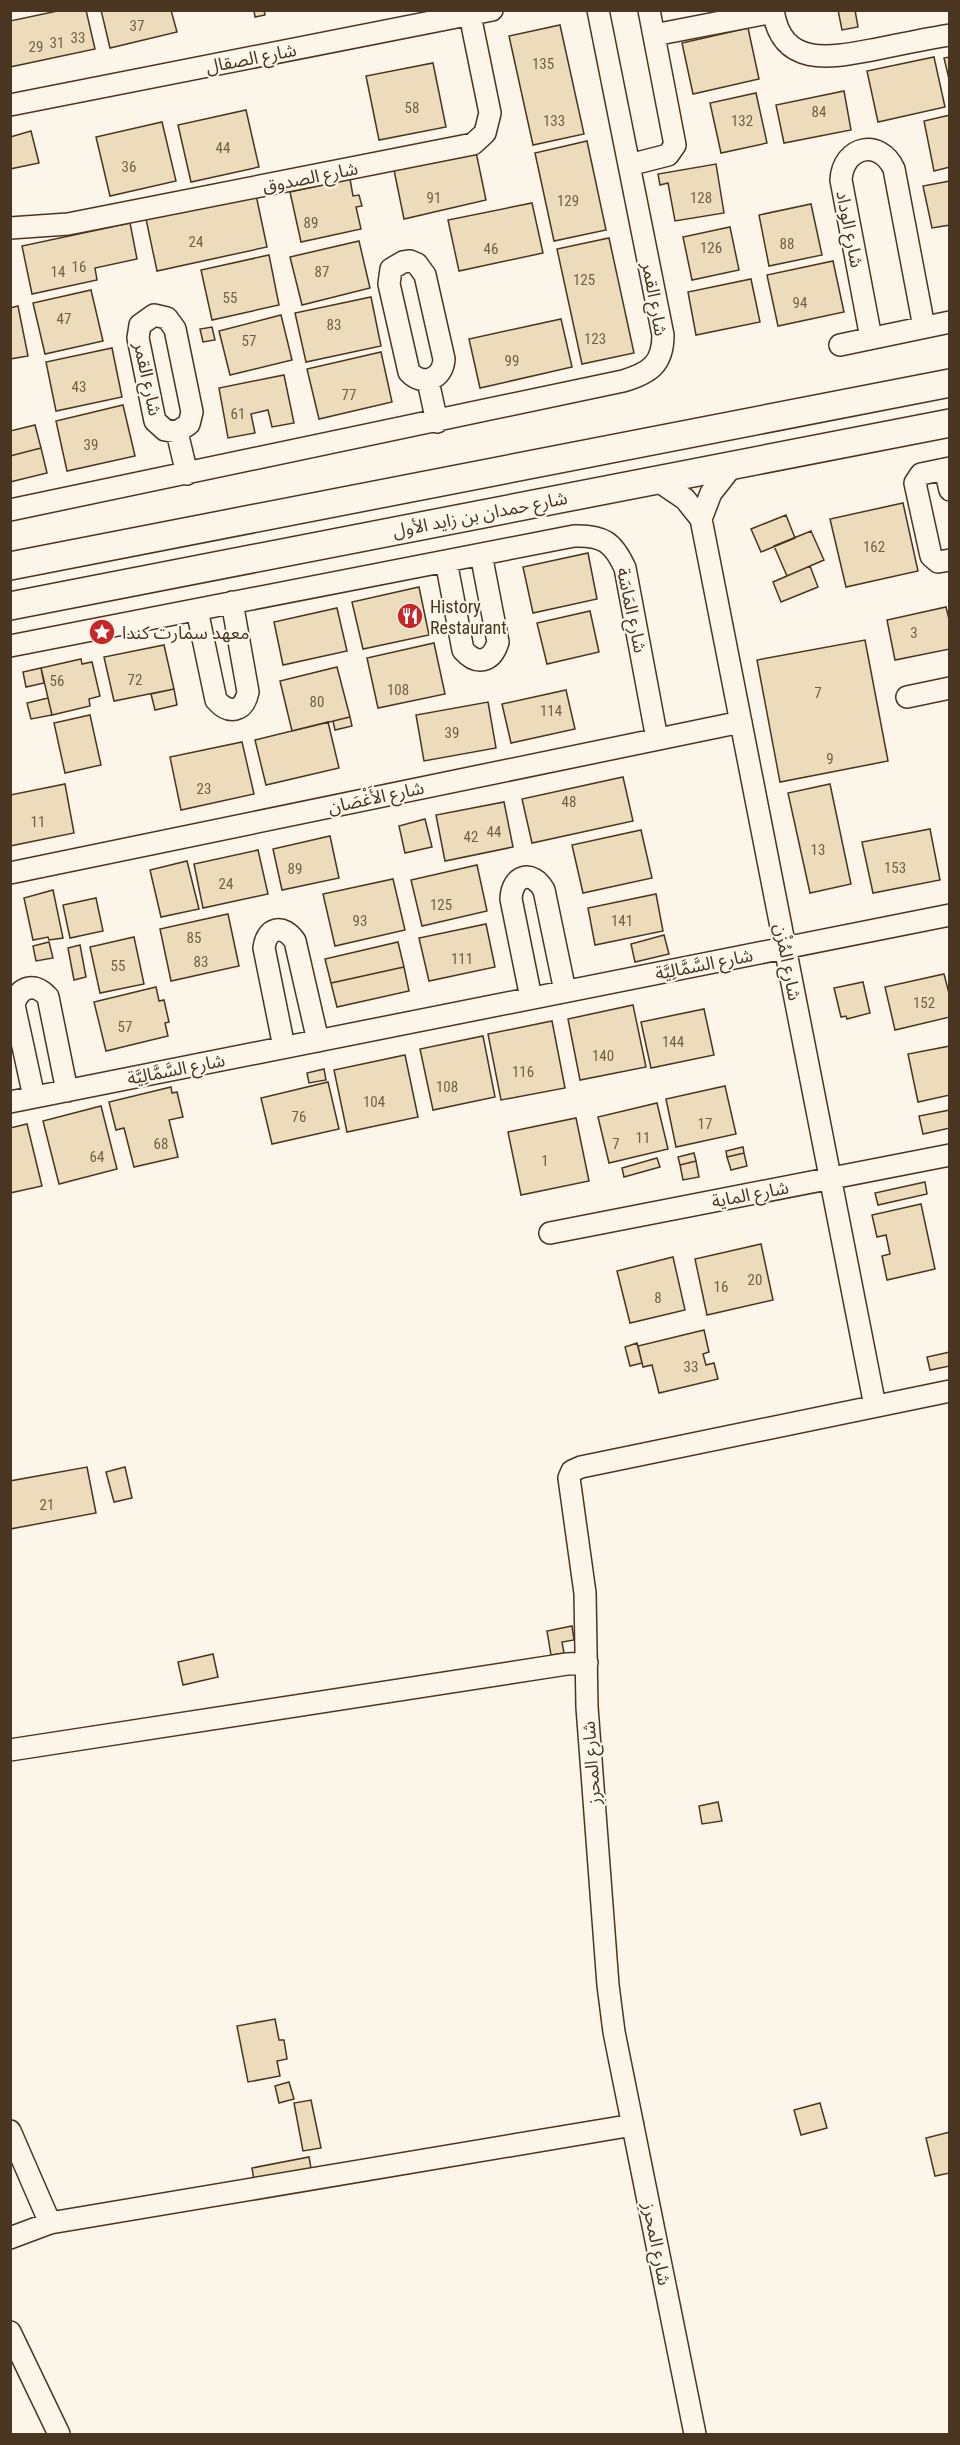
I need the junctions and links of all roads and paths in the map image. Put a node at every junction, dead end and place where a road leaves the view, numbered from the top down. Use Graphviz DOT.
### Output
graph roads {
  1 [pos="492,10"];
  2 [pos="598,10"];
  3 [pos="649,10"];
  4 [pos="773,11"];
  5 [pos="470,15"];
  6 [pos="654,35"];
  7 [pos="950,35"];
  8 [pos="10,105"];
  9 [pos="629,165"];
  10 [pos="10,228"];
  11 [pos="950,322"];
  12 [pos="924,327"];
  13 [pos="871,338"];
  14 [pos="840,345"];
  15 [pos="428,381"];
  16 [pos="950,383"];
  17 [pos="437,422"];
  18 [pos="950,423"];
  19 [pos="177,432"];
  20 [pos="733,465"];
  21 [pos="187,474"];
  22 [pos="948,476"];
  23 [pos="657,480"];
  24 [pos="10,510"];
  25 [pos="701,519"];
  26 [pos="481,554"];
  27 [pos="950,560"];
  28 [pos="446,561"];
  29 [pos="10,566"];
  30 [pos="232,603"];
  31 [pos="10,606"];
  32 [pos="197,610"];
  33 [pos="10,646"];
  34 [pos="950,688"];
  35 [pos="907,697"];
  36 [pos="741,722"];
  37 [pos="657,739"];
  38 [pos="10,873"];
  39 [pos="950,915"];
  40 [pos="785,948"];
  41 [pos="565,991"];
  42 [pos="531,998"];
  43 [pos="318,1041"];
  44 [pos="284,1047"];
  45 [pos="67,1090"];
  46 [pos="34,1097"];
  47 [pos="10,1102"];
  48 [pos="950,1155"];
  49 [pos="830,1179"];
  50 [pos="550,1233"];
  51 [pos="950,1390"];
  52 [pos="875,1406"];
  53 [pos="587,1663"];
  54 [pos="10,1750"];
  55 [pos="633,2125"];
  56 [pos="10,2131"];
  57 [pos="50,2223"];
  58 [pos="10,2238"];
  59 [pos="10,2332"];
  60 [pos="59,2434"];
  61 [pos="694,2434"];
  1 -- 5 [label="street, شارع الصقال"];
  2 -- 9 [label="street, شارع القمر"];
  3 -- 6 [label="street"];
  4 -- 6 [label="street"];
  4 -- 7 [label="street"];
  5 -- 8 [label="street, شارع الصقال"];
  5 -- 10 [label="street, شارع الصدوق"];
  6 -- 9 [label="street"];
  9 -- 17 [label="street, شارع القمر"];
  11 -- 12 [label="street"];
  12 -- 13 [label="street"];
  12 -- 13 [label="street, شارع الوداد"];
  13 -- 14 [label="street"];
  15 -- 15 [label="street"];
  15 -- 17 [label="street"];
  16 -- 29 [label="main road"];
  17 -- 21 [label="street, شارع القمر"];
  18 -- 20 [label="main road, شارع حمدان بن زايد الأول"];
  19 -- 19 [label="street, شارع القمر"];
  19 -- 21 [label="street, شارع القمر"];
  20 -- 23 [label="main road, شارع حمدان بن زايد الأول"];
  20 -- 25 [label="street"];
  21 -- 24 [label="street, شارع القمر"];
  22 -- 27 [label="street"];
  23 -- 25 [label="street"];
  23 -- 31 [label="main road, شارع حمدان بن زايد الأول"];
  25 -- 36 [label="street, شارع المُزْن"];
  26 -- 28 [label="street, شارع المَاسَة"];
  26 -- 28 [label="street"];
  26 -- 37 [label="street, شارع المَاسَة"];
  28 -- 30 [label="street, شارع المَاسَة"];
  30 -- 32 [label="street, شارع المَاسَة"];
  30 -- 32 [label="street"];
  32 -- 33 [label="street, شارع المَاسَة"];
  34 -- 35 [label="street"];
  36 -- 37 [label="street, شارع الأَغْصَان"];
  36 -- 40 [label="street, شارع المُزْن"];
  37 -- 38 [label="street, شارع الأَغْصَان"];
  39 -- 40 [label="street, شارع السَّمَّالِيَّة"];
  40 -- 41 [label="street, شارع السَّمَّالِيَّة"];
  40 -- 49 [label="street, شارع المُزْن"];
  41 -- 42 [label="street, شارع السَّمَّالِيَّة"];
  41 -- 42 [label="street"];
  42 -- 43 [label="street, شارع السَّمَّالِيَّة"];
  43 -- 44 [label="street, شارع السَّمَّالِيَّة"];
  43 -- 44 [label="street"];
  44 -- 45 [label="street, شارع السَّمَّالِيَّة"];
  45 -- 46 [label="street, شارع السَّمَّالِيَّة"];
  45 -- 46 [label="street"];
  46 -- 47 [label="street, شارع السَّمَّالِيَّة"];
  48 -- 49 [label="street, شارع الماية"];
  49 -- 50 [label="street, شارع الماية"];
  49 -- 52 [label="street, شارع المُزْن"];
  51 -- 52 [label="street, شارع المحرز"];
  52 -- 53 [label="street, شارع المحرز"];
  53 -- 54 [label="street"];
  53 -- 55 [label="street, شارع المحرز"];
  55 -- 57 [label="street"];
  55 -- 61 [label="street, شارع المحرز"];
  56 -- 57 [label="street"];
  57 -- 58 [label="street"];
  59 -- 60 [label="street"];
}
